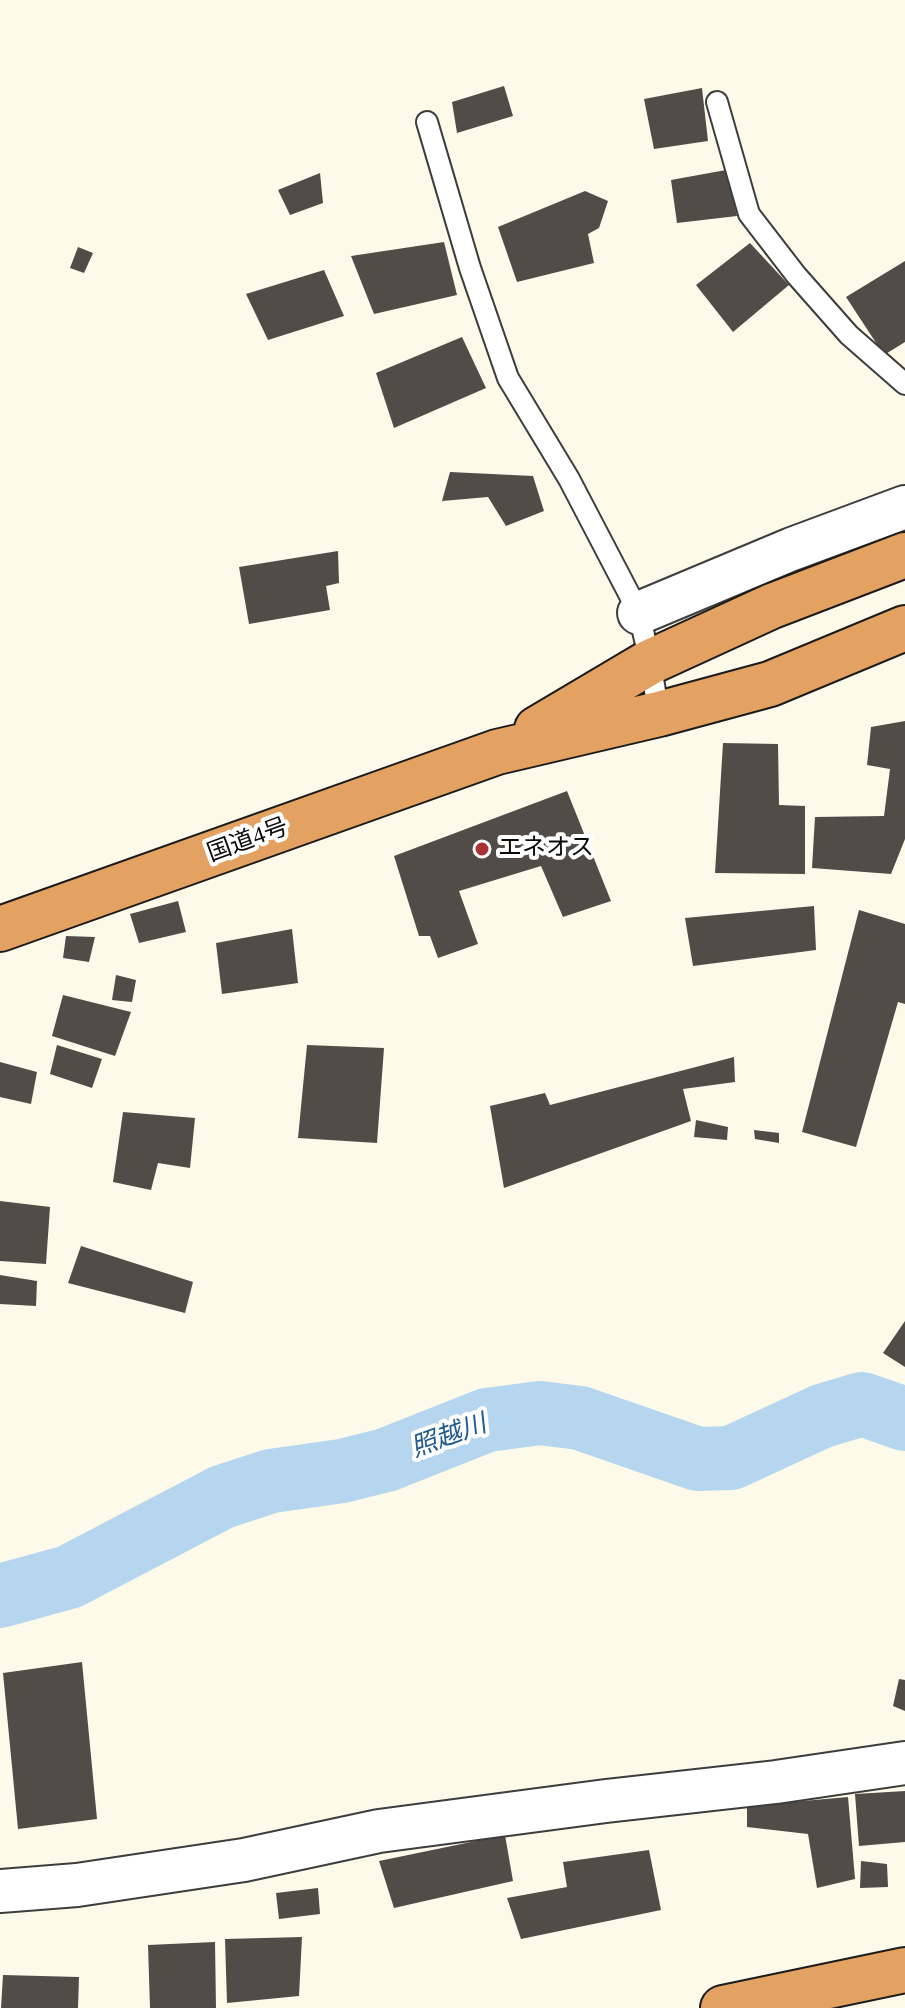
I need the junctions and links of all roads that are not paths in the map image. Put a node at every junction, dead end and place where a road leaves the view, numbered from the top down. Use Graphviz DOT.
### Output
graph roads {
  1 [pos="717,102"];
  2 [pos="427,122"];
  3 [pos="905,384"];
  4 [pos="899,523"];
  5 [pos="905,555"];
  6 [pos="639,613"];
  7 [pos="905,628"];
  8 [pos="650,662"];
  9 [pos="659,714"];
  10 [pos="497,752"];
  11 [pos="0,929"];
  12 [pos="905,1763"];
  13 [pos="0,1891"];
  14 [pos="900,1970"];
  15 [pos="723,2008"];
  1 -- 3 [label="lane"];
  2 -- 6 [label="lane"];
  4 -- 6 [label="street"];
  5 -- 8 [label="highway, 国道4号"];
  6 -- 8 [label="lane"];
  7 -- 9 [label="highway, 国道4号"];
  8 -- 9 [label="lane"];
  8 -- 10 [label="highway, 国道4号"];
  9 -- 10 [label="highway, 国道4号"];
  10 -- 11 [label="highway, 国道4号"];
  12 -- 13 [label="street"];
  14 -- 15 [label="highway"];
}
